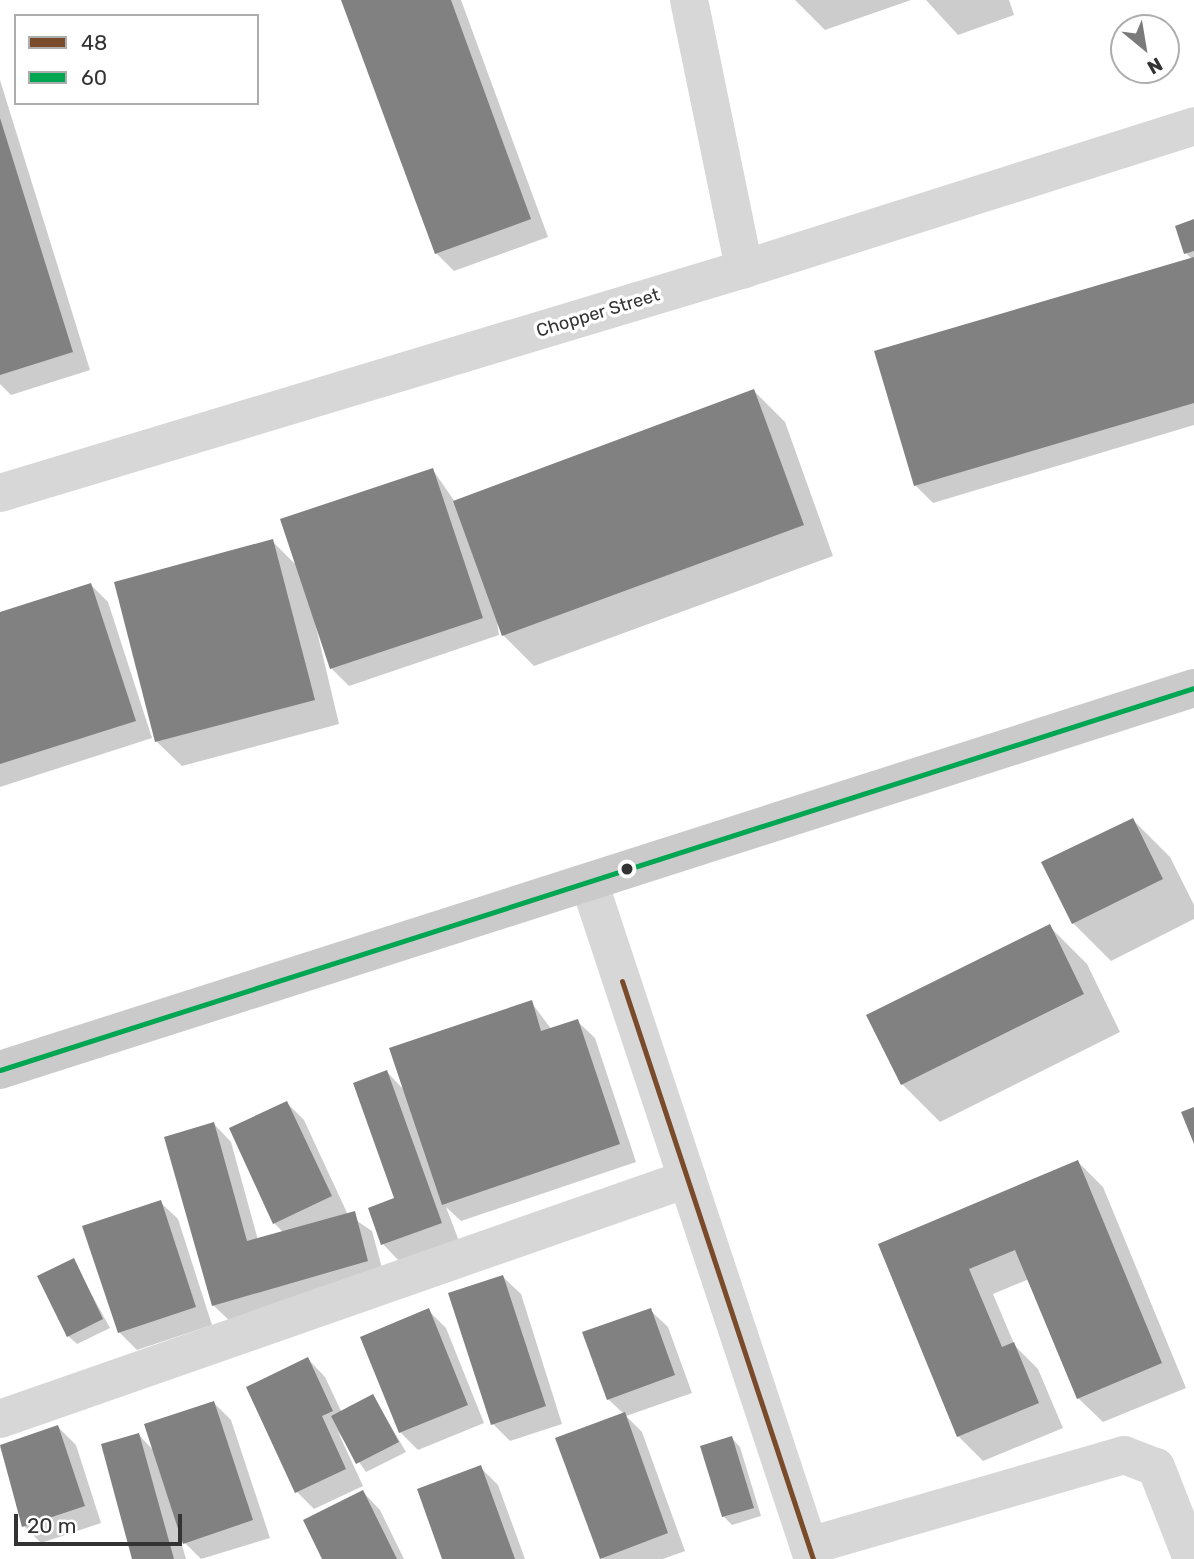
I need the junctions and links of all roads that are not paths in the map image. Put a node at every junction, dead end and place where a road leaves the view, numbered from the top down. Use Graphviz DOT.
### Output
graph roads {
  1 [pos="689,0"];
  2 [pos="1194,126"];
  3 [pos="744,270"];
  4 [pos="0,493"];
  5 [pos="1194,688"];
  6 [pos="590,885"];
  7 [pos="0,1070"];
  8 [pos="687,1179"];
  9 [pos="0,1419"];
  10 [pos="811,1553"];
  11 [pos="1192,1559"];
  1 -- 3 [label="street"];
  2 -- 3 [label="street, Chopper Street"];
  3 -- 4 [label="street, Chopper Street"];
  5 -- 6 [label="main road"];
  6 -- 7 [label="main road"];
  6 -- 8 [label="street"];
  8 -- 9 [label="street"];
  8 -- 10 [label="street"];
  10 -- 11 [label="street"];
}
